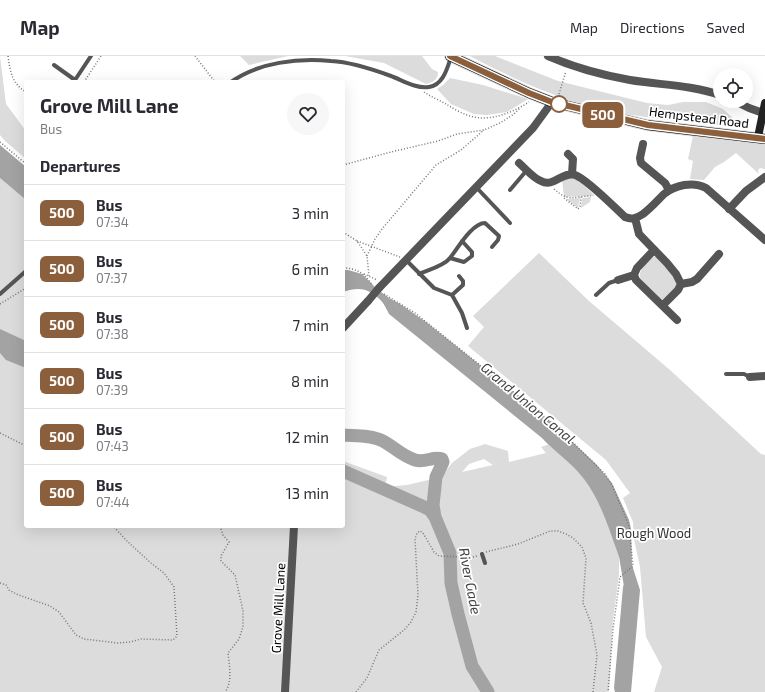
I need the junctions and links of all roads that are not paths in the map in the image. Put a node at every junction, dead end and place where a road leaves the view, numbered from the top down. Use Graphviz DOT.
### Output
graph roads {
  1 [pos="91,56"];
  2 [pos="450,56"];
  3 [pos="548,56"];
  4 [pos="54,65"];
  5 [pos="234,80"];
  6 [pos="713,93"];
  7 [pos="555,100"];
  8 [pos="765,103"];
  9 [pos="749,108"];
  10 [pos="763,113"];
  11 [pos="761,138"];
  12 [pos="643,144"];
  13 [pos="568,154"];
  14 [pos="519,163"];
  15 [pos="527,170"];
  16 [pos="572,174"];
  17 [pos="765,177"];
  18 [pos="476,187"];
  19 [pos="510,190"];
  20 [pos="669,190"];
  21 [pos="729,209"];
  22 [pos="635,218"];
  23 [pos="510,223"];
  24 [pos="765,240"];
  25 [pos="462,241"];
  26 [pos="492,247"];
  27 [pos="654,250"];
  28 [pos="719,254"];
  29 [pos="450,258"];
  30 [pos="406,260"];
  31 [pos="24,273"];
  32 [pos="419,274"];
  33 [pos="459,276"];
  34 [pos="634,276"];
  35 [pos="618,280"];
  36 [pos="681,284"];
  37 [pos="0,294"];
  38 [pos="452,295"];
  39 [pos="596,295"];
  40 [pos="663,305"];
  41 [pos="677,320"];
  42 [pos="345,326"];
  43 [pos="466,328"];
  44 [pos="726,374"];
  45 [pos="765,376"];
  46 [pos="750,377"];
  47 [pos="294,528"];
  48 [pos="482,554"];
  49 [pos="485,563"];
  50 [pos="285,692"];
  1 -- 4 [label="lane"];
  2 -- 5 [label="lane"];
  2 -- 7 [label="main road, Hempstead Road"];
  3 -- 6 [label="street, Hempstead Road"];
  7 -- 11 [label="main road, Hempstead Road"];
  7 -- 18 [label="street"];
  8 -- 10 [label="street"];
  9 -- 10 [label="street, Hempstead Road"];
  10 -- 11 [label="street"];
  12 -- 20 [label="street"];
  13 -- 16 [label="street"];
  14 -- 15 [label="street"];
  15 -- 16 [label="street"];
  15 -- 19 [label="lane"];
  16 -- 22 [label="street"];
  17 -- 21 [label="street"];
  18 -- 23 [label="lane"];
  18 -- 30 [label="street"];
  20 -- 21 [label="street"];
  20 -- 22 [label="street"];
  21 -- 24 [label="street"];
  22 -- 27 [label="street"];
  25 -- 26 [label="lane"];
  25 -- 29 [label="lane"];
  25 -- 29 [label="lane"];
  27 -- 34 [label="street"];
  27 -- 36 [label="street"];
  28 -- 36 [label="street"];
  29 -- 32 [label="lane"];
  30 -- 32 [label="lane"];
  30 -- 42 [label="street, bridge"];
  31 -- 37 [label="lane"];
  32 -- 38 [label="lane"];
  33 -- 38 [label="lane"];
  34 -- 35 [label="street"];
  34 -- 40 [label="street"];
  35 -- 39 [label="lane"];
  36 -- 40 [label="street"];
  38 -- 43 [label="lane"];
  40 -- 41 [label="street"];
  44 -- 46 [label="lane"];
  45 -- 46 [label="street"];
  47 -- 50 [label="street, Grove Mill Lane"];
  48 -- 49 [label="lane"];
}
